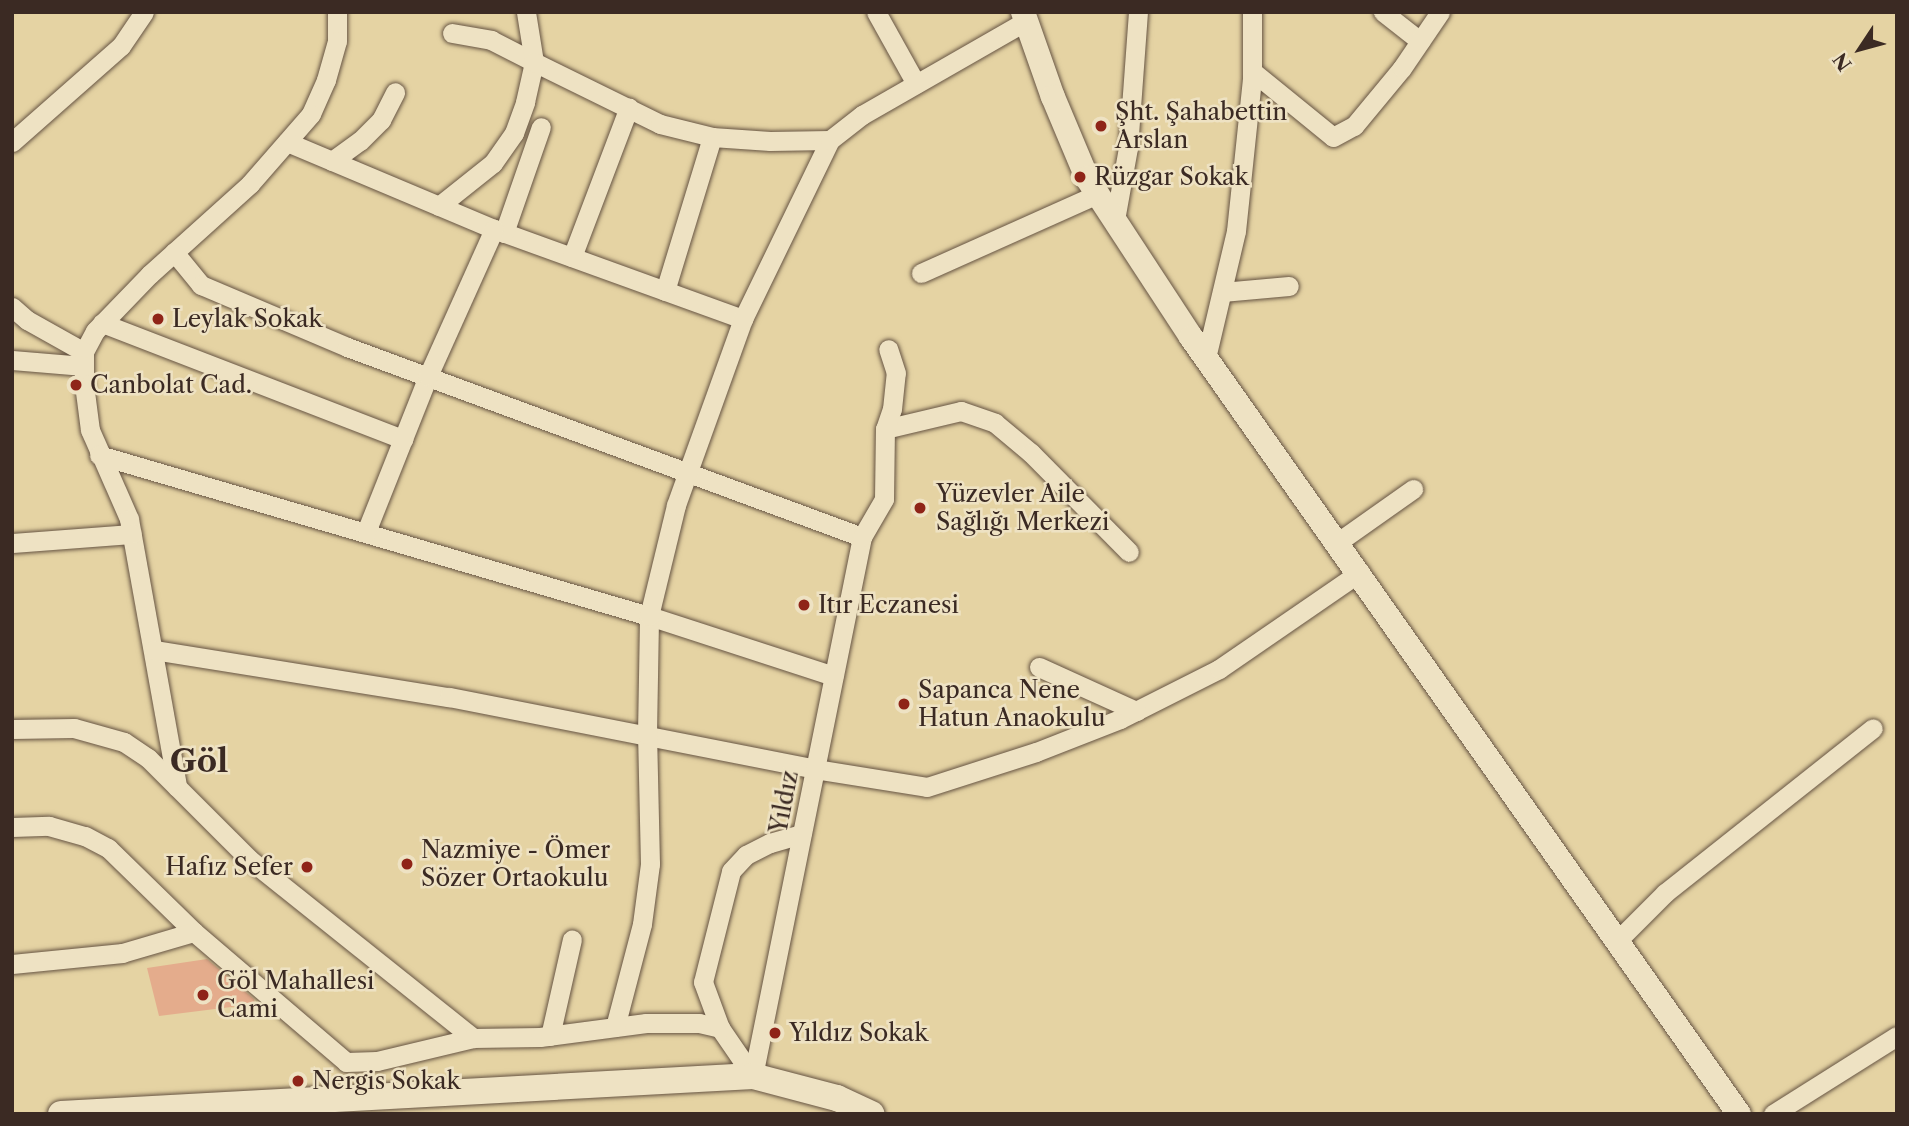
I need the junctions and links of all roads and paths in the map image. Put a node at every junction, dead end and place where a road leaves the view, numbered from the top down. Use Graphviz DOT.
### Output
graph roads {
  1 [pos="144,12"];
  2 [pos="338,12"];
  3 [pos="526,12"];
  4 [pos="876,12"];
  5 [pos="1138,12"];
  6 [pos="1252,12"];
  7 [pos="1382,12"];
  8 [pos="1440,12"];
  9 [pos="1025,17"];
  10 [pos="452,33"];
  11 [pos="1420,41"];
  12 [pos="534,62"];
  13 [pos="1252,71"];
  14 [pos="916,84"];
  15 [pos="395,92"];
  16 [pos="629,107"];
  17 [pos="541,127"];
  18 [pos="712,137"];
  19 [pos="830,140"];
  20 [pos="12,142"];
  21 [pos="287,142"];
  22 [pos="332,161"];
  23 [pos="1098,194"];
  24 [pos="439,206"];
  25 [pos="1115,220"];
  26 [pos="499,231"];
  27 [pos="174,252"];
  28 [pos="572,257"];
  29 [pos="921,273"];
  30 [pos="1289,286"];
  31 [pos="665,291"];
  32 [pos="1222,292"];
  33 [pos="12,307"];
  34 [pos="743,318"];
  35 [pos="102,323"];
  36 [pos="888,349"];
  37 [pos="1206,358"];
  38 [pos="84,359"];
  39 [pos="12,360"];
  40 [pos="428,376"];
  41 [pos="885,429"];
  42 [pos="403,439"];
  43 [pos="99,455"];
  44 [pos="688,473"];
  45 [pos="1413,489"];
  46 [pos="366,532"];
  47 [pos="132,534"];
  48 [pos="862,537"];
  49 [pos="1338,542"];
  50 [pos="12,543"];
  51 [pos="1129,552"];
  52 [pos="1360,572"];
  53 [pos="649,616"];
  54 [pos="154,650"];
  55 [pos="1039,667"];
  56 [pos="834,676"];
  57 [pos="1136,711"];
  58 [pos="1873,728"];
  59 [pos="12,729"];
  60 [pos="646,734"];
  61 [pos="816,769"];
  62 [pos="177,787"];
  63 [pos="12,827"];
  64 [pos="802,834"];
  65 [pos="194,932"];
  66 [pos="572,939"];
  67 [pos="1617,941"];
  68 [pos="12,964"];
  69 [pos="615,1027"];
  70 [pos="720,1028"];
  71 [pos="550,1036"];
  72 [pos="1897,1036"];
  73 [pos="473,1038"];
  74 [pos="753,1076"];
  75 [pos="1776,1113"];
  76 [pos="61,1114"];
  77 [pos="872,1114"];
  78 [pos="1739,1114"];
  1 -- 20 [label="street"];
  2 -- 21 [label="street"];
  3 -- 12 [label="street"];
  4 -- 14 [label="street"];
  5 -- 25 [label="street"];
  6 -- 13 [label="street"];
  7 -- 11 [label="street"];
  8 -- 11 [label="street"];
  9 -- 14 [label="street"];
  9 -- 23 [label="street"];
  10 -- 12 [label="street"];
  11 -- 13 [label="street"];
  12 -- 16 [label="street"];
  12 -- 24 [label="street"];
  13 -- 32 [label="street"];
  14 -- 19 [label="street"];
  15 -- 22 [label="street"];
  16 -- 18 [label="street"];
  16 -- 28 [label="street"];
  17 -- 26 [label="street"];
  18 -- 19 [label="street"];
  18 -- 31 [label="street"];
  19 -- 34 [label="street"];
  21 -- 22 [label="street"];
  21 -- 27 [label="street"];
  22 -- 24 [label="street"];
  23 -- 25 [label="street"];
  23 -- 29 [label="street"];
  24 -- 26 [label="street"];
  25 -- 37 [label="street"];
  26 -- 28 [label="street"];
  26 -- 40 [label="street"];
  27 -- 35 [label="street"];
  27 -- 40 [label="street"];
  28 -- 31 [label="street"];
  30 -- 32 [label="street"];
  31 -- 34 [label="street"];
  32 -- 37 [label="street"];
  33 -- 38 [label="street"];
  34 -- 44 [label="street"];
  35 -- 38 [label="street"];
  35 -- 42 [label="street"];
  36 -- 41 [label="street, Yıldız"];
  37 -- 49 [label="street"];
  38 -- 39 [label="street"];
  38 -- 43 [label="street"];
  40 -- 42 [label="street"];
  40 -- 44 [label="street"];
  41 -- 48 [label="street, Yıldız"];
  41 -- 51 [label="street"];
  42 -- 46 [label="street"];
  43 -- 46 [label="street"];
  43 -- 47 [label="street"];
  44 -- 48 [label="street"];
  44 -- 53 [label="street"];
  45 -- 49 [label="street"];
  46 -- 53 [label="street"];
  47 -- 50 [label="street"];
  47 -- 54 [label="street"];
  48 -- 56 [label="street, Yıldız"];
  49 -- 52 [label="street"];
  52 -- 57 [label="street"];
  52 -- 67 [label="street"];
  53 -- 56 [label="street"];
  53 -- 60 [label="street"];
  54 -- 60 [label="street"];
  54 -- 62 [label="street"];
  55 -- 57 [label="street"];
  56 -- 61 [label="street, Yıldız"];
  57 -- 61 [label="street"];
  58 -- 67 [label="street"];
  59 -- 62 [label="street"];
  60 -- 61 [label="street"];
  60 -- 69 [label="street"];
  61 -- 64 [label="street, Yıldız"];
  62 -- 73 [label="street"];
  63 -- 65 [label="street"];
  64 -- 70 [label="street"];
  64 -- 74 [label="street, Yıldız"];
  65 -- 68 [label="street"];
  65 -- 73 [label="street"];
  66 -- 71 [label="street"];
  67 -- 78 [label="street"];
  69 -- 70 [label="street"];
  69 -- 71 [label="street"];
  70 -- 74 [label="street"];
  71 -- 73 [label="street"];
  72 -- 75 [label="street"];
  74 -- 76 [label="main road"];
  74 -- 77 [label="main road"];
}
